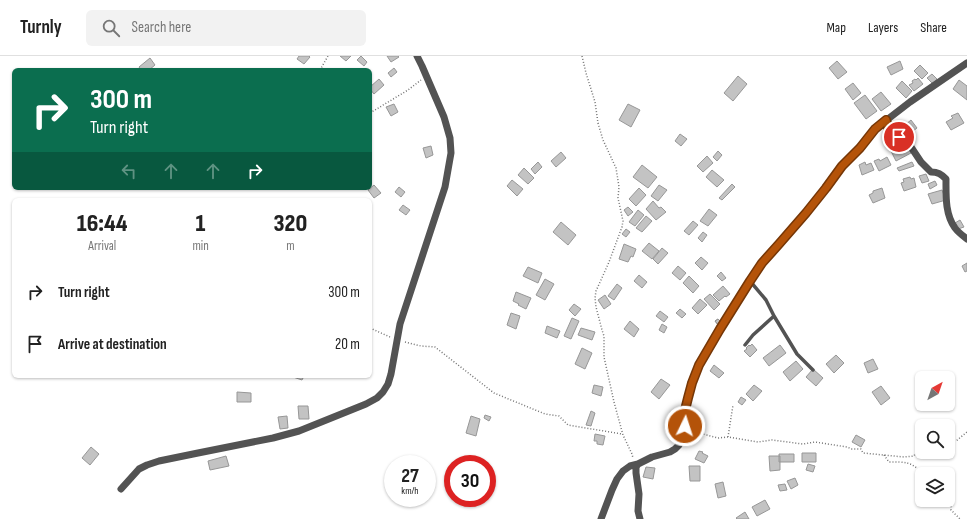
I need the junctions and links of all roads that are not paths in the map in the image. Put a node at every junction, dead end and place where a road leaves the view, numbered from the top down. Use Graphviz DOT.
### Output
graph roads {
  1 [pos="417,56"];
  2 [pos="967,63"];
  3 [pos="886,120"];
  4 [pos="967,239"];
  5 [pos="750,281"];
  6 [pos="774,316"];
  7 [pos="745,345"];
  8 [pos="813,370"];
  9 [pos="636,464"];
  10 [pos="121,489"];
  11 [pos="601,519"];
  12 [pos="640,519"];
  1 -- 10 [label="street"];
  2 -- 3 [label="street"];
  3 -- 4 [label="street"];
  3 -- 5 [label="street"];
  5 -- 6 [label="lane"];
  5 -- 9 [label="street"];
  6 -- 7 [label="lane"];
  6 -- 8 [label="lane"];
  9 -- 11 [label="street"];
  9 -- 12 [label="street"];
}
